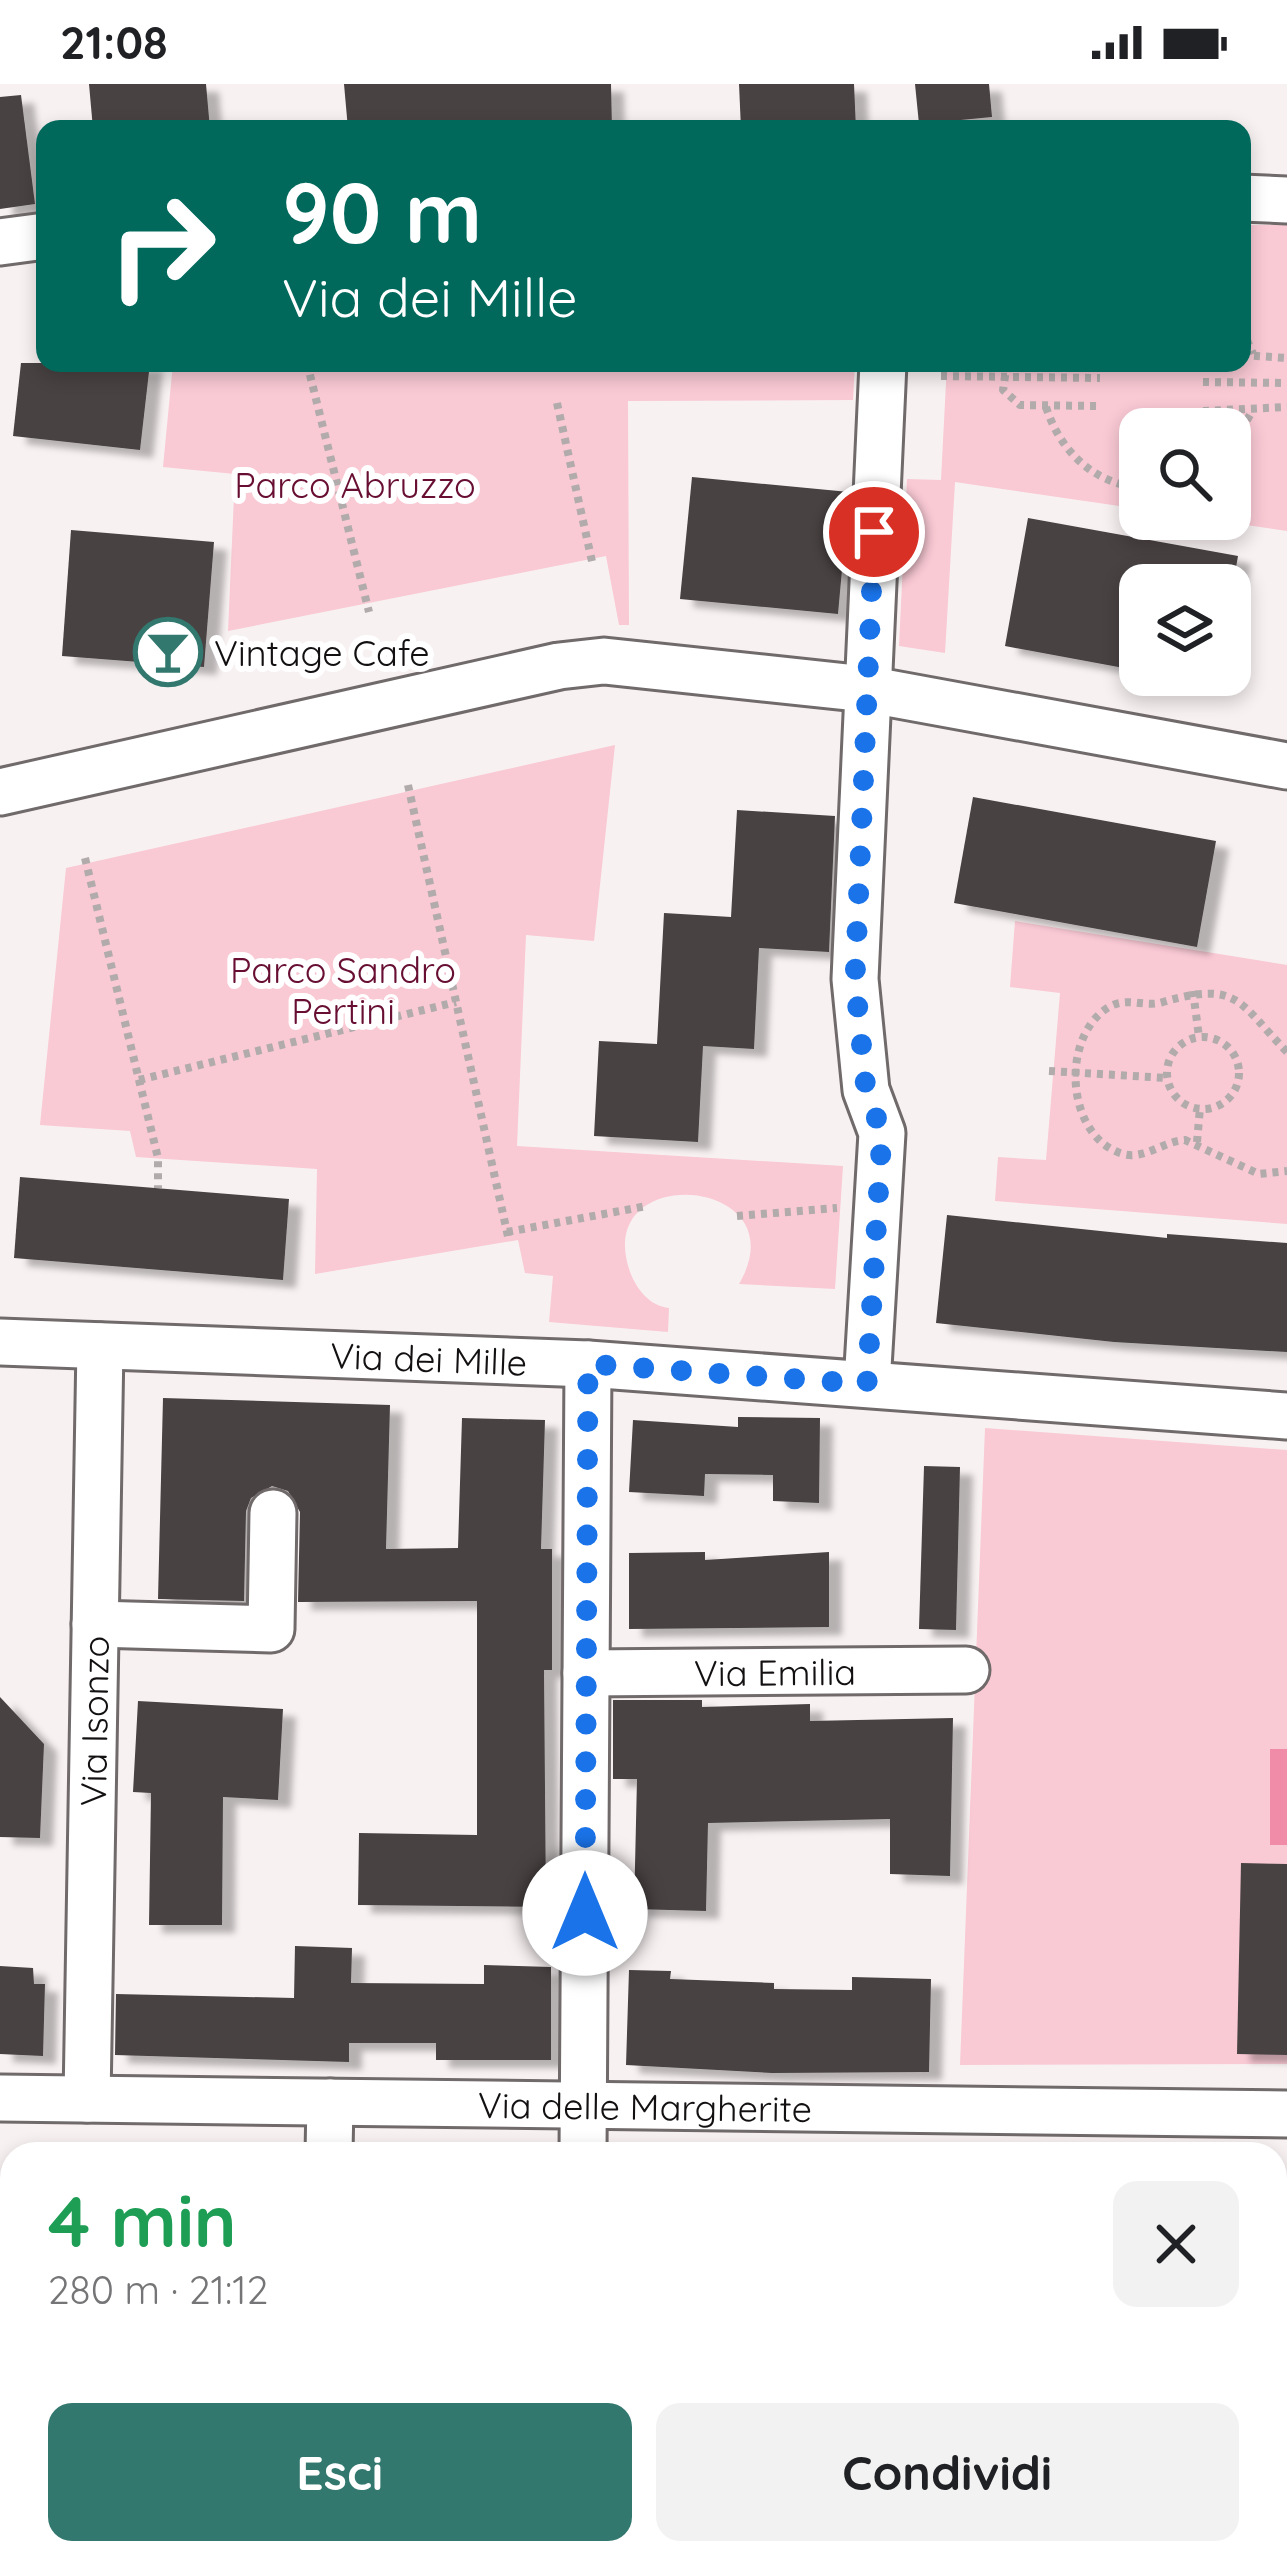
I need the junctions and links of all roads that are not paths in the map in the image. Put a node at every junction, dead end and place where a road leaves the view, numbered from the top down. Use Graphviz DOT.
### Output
graph roads {
  1 [pos="1251,198"];
  2 [pos="1287,200"];
  3 [pos="36,237"];
  4 [pos="0,242"];
  5 [pos="883,372"];
  6 [pos="866,689"];
  7 [pos="1287,766"];
  8 [pos="0,791"];
  9 [pos="0,1342"];
  10 [pos="100,1346"];
  11 [pos="588,1364"];
  12 [pos="867,1384"];
  13 [pos="1287,1416"];
  14 [pos="273,1513"];
  15 [pos="95,1624"];
  16 [pos="966,1670"];
  17 [pos="586,1673"];
  18 [pos="0,2098"];
  19 [pos="86,2099"];
  20 [pos="330,2102"];
  21 [pos="584,2105"];
  22 [pos="1287,2114"];
  23 [pos="1184,2133"];
  24 [pos="329,2142"];
  25 [pos="583,2142"];
  1 -- 2 [label="street"];
  3 -- 4 [label="street"];
  5 -- 6 [label="street"];
  6 -- 7 [label="street"];
  6 -- 8 [label="street"];
  6 -- 12 [label="street"];
  9 -- 10 [label="street, Via dei Mille"];
  10 -- 11 [label="street, Via dei Mille"];
  10 -- 15 [label="street, Via Isonzo"];
  11 -- 12 [label="street, Via dei Mille"];
  11 -- 17 [label="street"];
  12 -- 13 [label="street, Via dei Mille"];
  14 -- 15 [label="street"];
  15 -- 19 [label="street, Via Isonzo"];
  16 -- 17 [label="street, Via Emilia"];
  17 -- 21 [label="street"];
  18 -- 19 [label="street, Via delle Margherite"];
  19 -- 20 [label="street, Via delle Margherite"];
  20 -- 21 [label="street, Via delle Margherite"];
  20 -- 24 [label="street"];
  21 -- 23 [label="street, Via delle Margherite"];
  21 -- 25 [label="street"];
  22 -- 23 [label="street, Via delle Margherite"];
}
